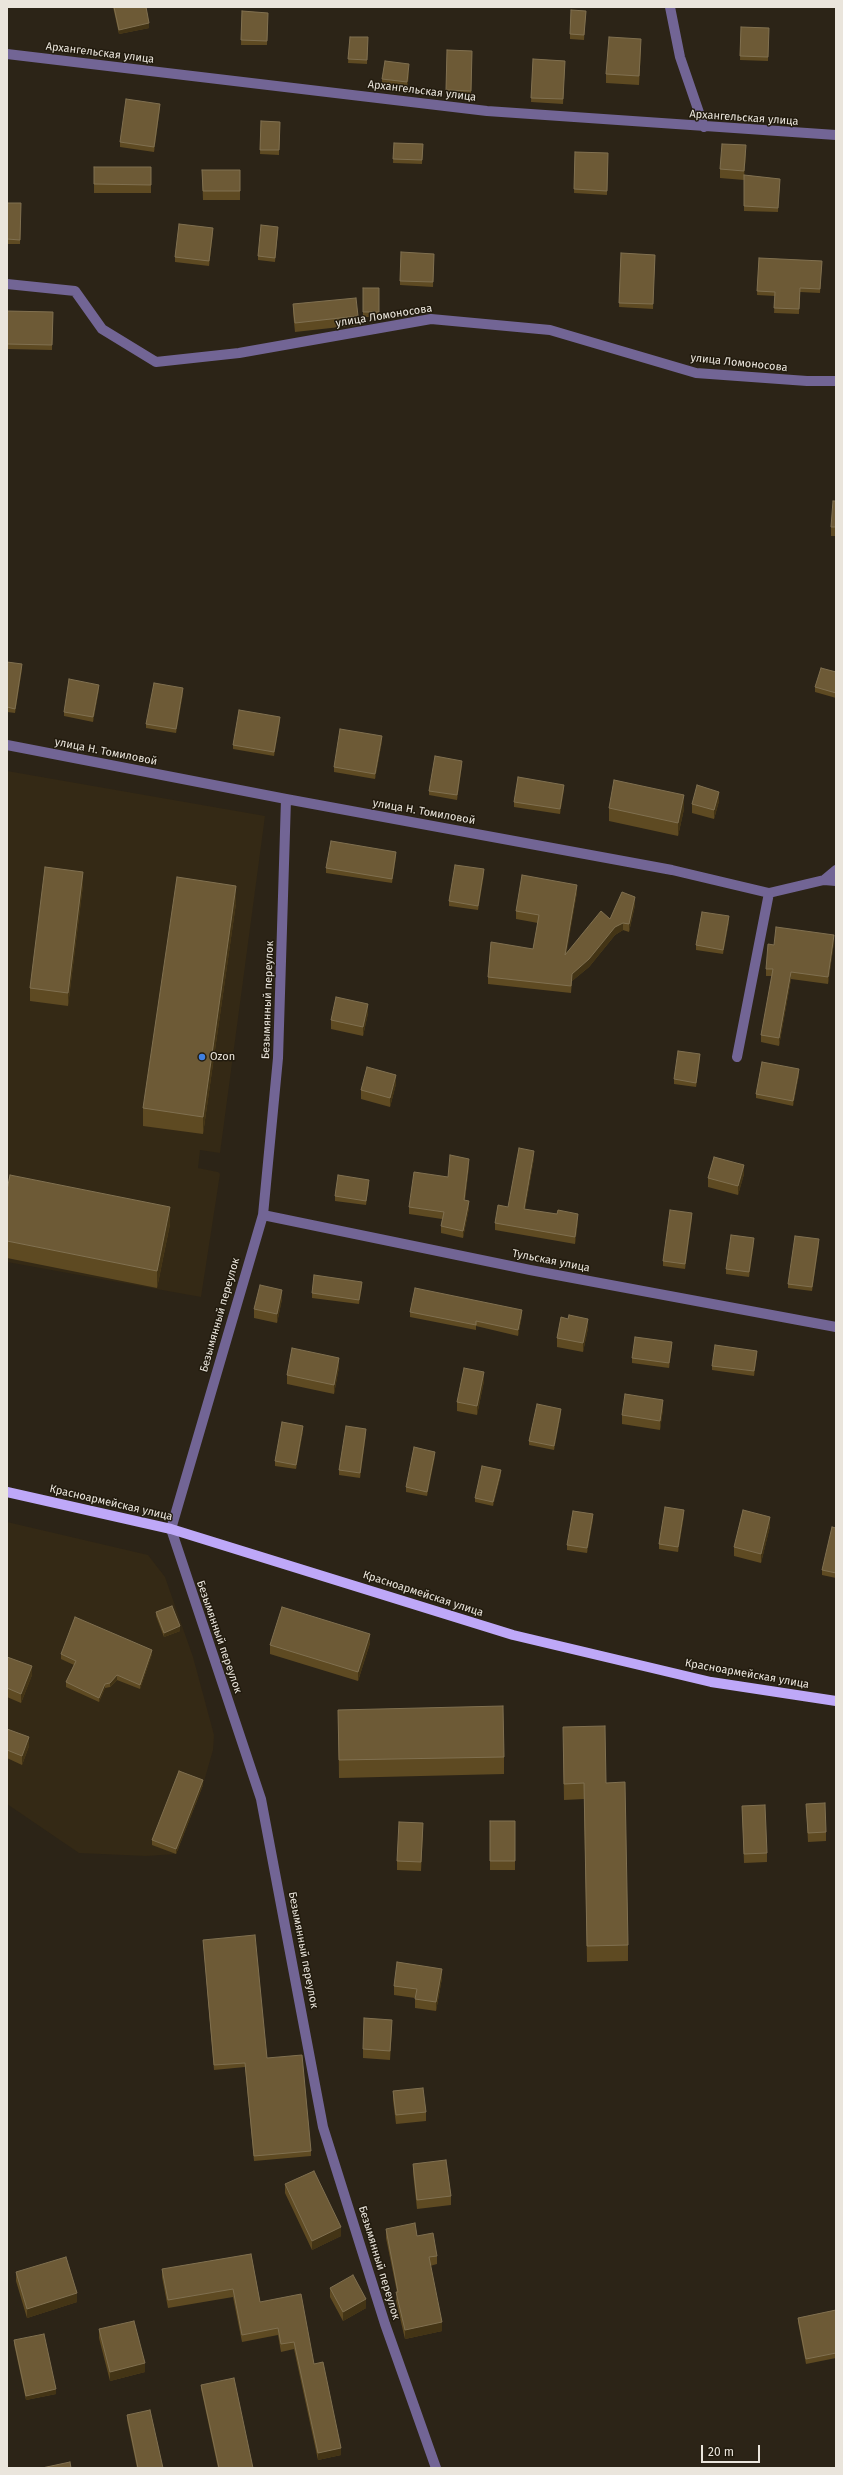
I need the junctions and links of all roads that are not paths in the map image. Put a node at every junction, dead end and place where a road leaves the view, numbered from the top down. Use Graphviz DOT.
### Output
graph roads {
  1 [pos="670,7"];
  2 [pos="7,54"];
  3 [pos="704,128"];
  4 [pos="836,135"];
  5 [pos="7,284"];
  6 [pos="836,381"];
  7 [pos="7,745"];
  8 [pos="286,799"];
  9 [pos="836,870"];
  10 [pos="824,880"];
  11 [pos="836,881"];
  12 [pos="769,893"];
  13 [pos="737,1056"];
  14 [pos="263,1215"];
  15 [pos="836,1327"];
  16 [pos="7,1492"];
  17 [pos="171,1528"];
  18 [pos="836,1701"];
  19 [pos="436,2468"];
  1 -- 3 [label="street"];
  2 -- 3 [label="street, Архангельская улица"];
  3 -- 4 [label="street, Архангельская улица"];
  5 -- 6 [label="street, улица Ломоносова"];
  7 -- 8 [label="street, улица Н. Томиловой"];
  8 -- 12 [label="street, улица Н. Томиловой"];
  8 -- 14 [label="street, Безымянный переулок"];
  9 -- 10 [label="street"];
  10 -- 11 [label="street, улица Н. Томиловой"];
  10 -- 12 [label="street, улица Н. Томиловой"];
  12 -- 13 [label="street"];
  14 -- 15 [label="street, Тульская улица"];
  14 -- 17 [label="street, Безымянный переулок"];
  16 -- 17 [label="main road, Красноармейская улица"];
  17 -- 18 [label="main road, Красноармейская улица"];
  17 -- 19 [label="street, Безымянный переулок"];
}
